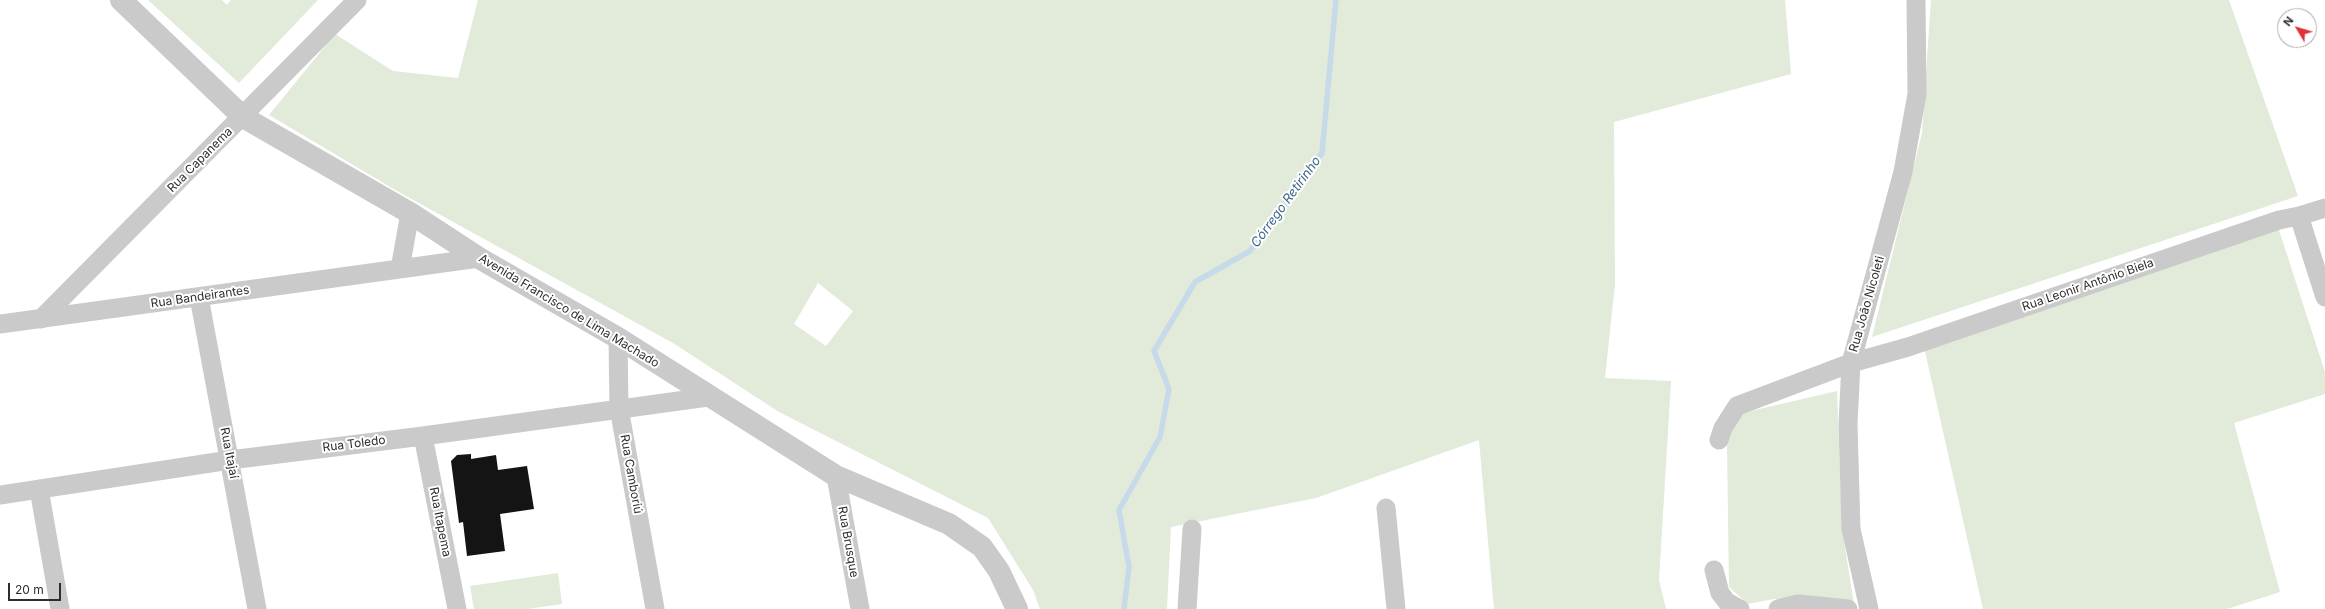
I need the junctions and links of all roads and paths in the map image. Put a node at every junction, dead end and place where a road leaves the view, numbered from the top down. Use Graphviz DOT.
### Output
graph roads {
  1 [pos="121,0"];
  2 [pos="357,0"];
  3 [pos="1916,0"];
  4 [pos="243,117"];
  5 [pos="2325,208"];
  6 [pos="410,212"];
  7 [pos="2299,216"];
  8 [pos="479,258"];
  9 [pos="400,269"];
  10 [pos="198,297"];
  11 [pos="2325,297"];
  12 [pos="41,319"];
  13 [pos="0,324"];
  14 [pos="618,338"];
  15 [pos="1851,363"];
  16 [pos="708,397"];
  17 [pos="619,408"];
  18 [pos="424,436"];
  19 [pos="1719,440"];
  20 [pos="230,460"];
  21 [pos="836,476"];
  22 [pos="39,489"];
  23 [pos="0,495"];
  24 [pos="1386,508"];
  25 [pos="1192,528"];
  26 [pos="1714,570"];
  27 [pos="1732,607"];
  28 [pos="60,609"];
  29 [pos="257,609"];
  30 [pos="457,609"];
  31 [pos="655,609"];
  32 [pos="860,609"];
  33 [pos="1017,609"];
  34 [pos="1188,609"];
  35 [pos="1396,609"];
  36 [pos="1778,609"];
  37 [pos="1848,609"];
  38 [pos="1869,609"];
  1 -- 4 [label="street, Avenida Francisco de Lima Machado"];
  2 -- 4 [label="street, Rua Capanema"];
  3 -- 15 [label="street, Rua João Nicoleti"];
  4 -- 6 [label="street, Avenida Francisco de Lima Machado"];
  4 -- 12 [label="street, Rua Capanema"];
  5 -- 7 [label="street, Rua Leonir Antônio Biela"];
  6 -- 8 [label="street, Avenida Francisco de Lima Machado"];
  6 -- 9 [label="street"];
  7 -- 11 [label="street"];
  7 -- 15 [label="street, Rua Leonir Antônio Biela"];
  8 -- 9 [label="street, Rua Bandeirantes"];
  8 -- 14 [label="street, Avenida Francisco de Lima Machado"];
  9 -- 10 [label="street, Rua Bandeirantes"];
  10 -- 12 [label="street, Rua Bandeirantes"];
  10 -- 20 [label="street, Rua Itajaí"];
  12 -- 13 [label="street, Rua Bandeirantes"];
  14 -- 16 [label="street, Avenida Francisco de Lima Machado"];
  14 -- 17 [label="street, Rua Camboriú"];
  15 -- 19 [label="street, Rua Leonir Antônio Biela"];
  15 -- 38 [label="street, Rua João Nicoleti"];
  16 -- 17 [label="street, Rua Toledo"];
  16 -- 21 [label="street, Avenida Francisco de Lima Machado"];
  17 -- 18 [label="street, Rua Toledo"];
  17 -- 31 [label="street, Rua Camboriú"];
  18 -- 20 [label="street, Rua Toledo"];
  18 -- 30 [label="street, Rua Itapema"];
  20 -- 22 [label="street, Rua Toledo"];
  20 -- 29 [label="street, Rua Itajaí"];
  21 -- 32 [label="street, Rua Brusque"];
  21 -- 33 [label="street, Avenida Francisco de Lima Machado"];
  22 -- 23 [label="street, Rua Toledo"];
  22 -- 28 [label="street"];
  24 -- 35 [label="street"];
  25 -- 34 [label="street"];
  26 -- 27 [label="street"];
  36 -- 37 [label="street"];
}
